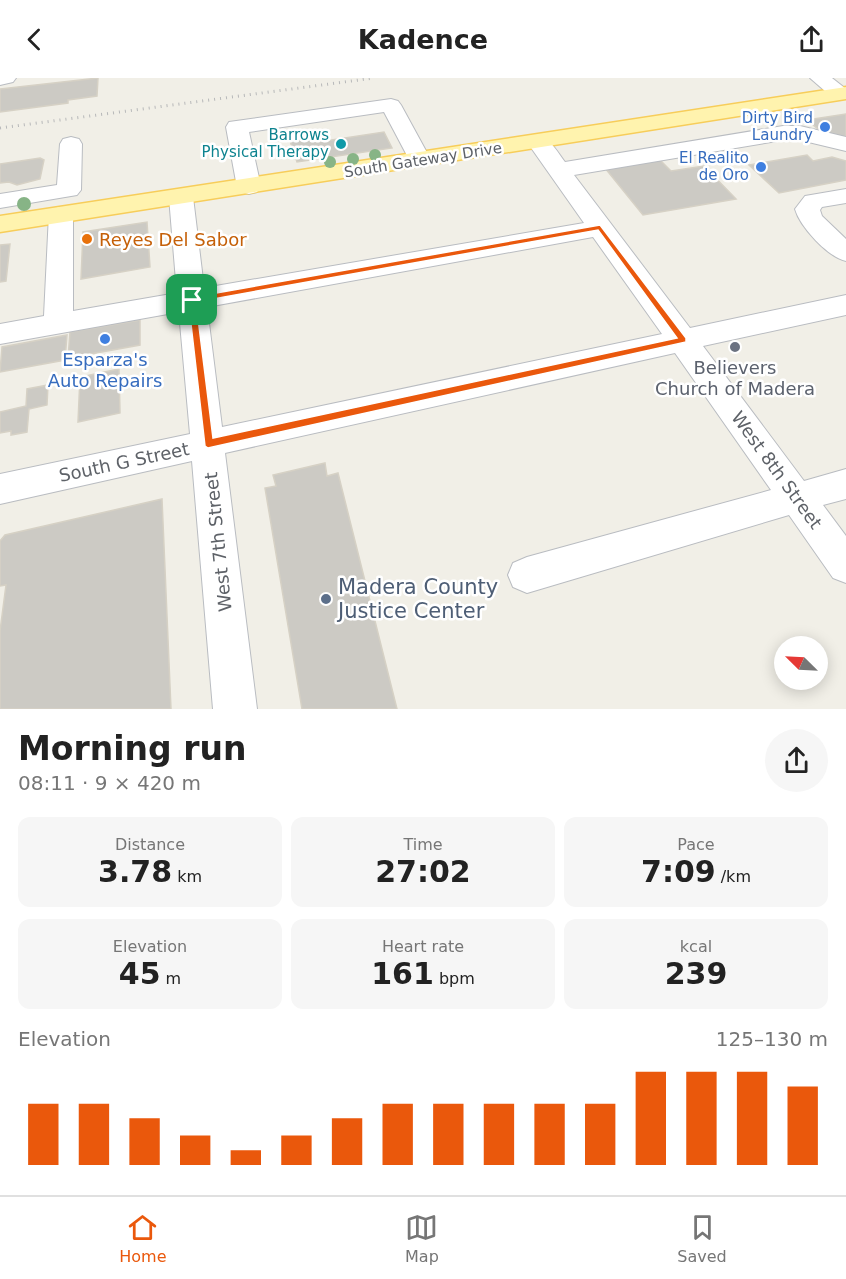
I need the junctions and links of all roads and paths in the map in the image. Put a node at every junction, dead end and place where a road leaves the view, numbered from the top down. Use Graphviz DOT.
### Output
graph roads {
  1 [pos="6,78"];
  2 [pos="819,78"];
  3 [pos="0,79"];
  4 [pos="843,93"];
  5 [pos="706,114"];
  6 [pos="734,141"];
  7 [pos="538,142"];
  8 [pos="71,144"];
  9 [pos="846,144"];
  10 [pos="420,160"];
  11 [pos="560,170"];
  12 [pos="249,187"];
  13 [pos="846,196"];
  14 [pos="181,197"];
  15 [pos="0,201"];
  16 [pos="66,206"];
  17 [pos="0,224"];
  18 [pos="600,228"];
  19 [pos="846,253"];
  20 [pos="192,300"];
  21 [pos="846,305"];
  22 [pos="58,324"];
  23 [pos="0,334"];
  24 [pos="683,340"];
  25 [pos="208,443"];
  26 [pos="846,484"];
  27 [pos="0,489"];
  28 [pos="796,497"];
  29 [pos="846,566"];
  30 [pos="526,575"];
  31 [pos="235,709"];
  1 -- 3 [label="street"];
  2 -- 4 [label="street"];
  4 -- 5 [label="main road, South Gateway Drive"];
  5 -- 6 [label="street"];
  5 -- 7 [label="main road, South Gateway Drive"];
  6 -- 9 [label="street"];
  6 -- 11 [label="street"];
  7 -- 10 [label="main road, South Gateway Drive"];
  7 -- 11 [label="street, West 8th Street"];
  8 -- 16 [label="street"];
  10 -- 12 [label="main road, South Gateway Drive"];
  10 -- 12 [label="street"];
  11 -- 18 [label="street, West 8th Street"];
  12 -- 14 [label="main road, South Gateway Drive"];
  13 -- 19 [label="street"];
  14 -- 16 [label="main road, South Gateway Drive"];
  14 -- 20 [label="street, West 7th Street"];
  15 -- 16 [label="street"];
  16 -- 17 [label="main road, South Gateway Drive"];
  16 -- 22 [label="street"];
  18 -- 20 [label="street"];
  18 -- 24 [label="street, West 8th Street"];
  20 -- 22 [label="street"];
  20 -- 25 [label="street, West 7th Street"];
  21 -- 24 [label="street, South G Street"];
  22 -- 23 [label="street"];
  24 -- 25 [label="street, South G Street"];
  24 -- 28 [label="street, West 8th Street"];
  25 -- 27 [label="street, South G Street"];
  25 -- 31 [label="street, West 7th Street"];
  26 -- 28 [label="street"];
  28 -- 29 [label="street, West 8th Street"];
  28 -- 30 [label="street"];
}
